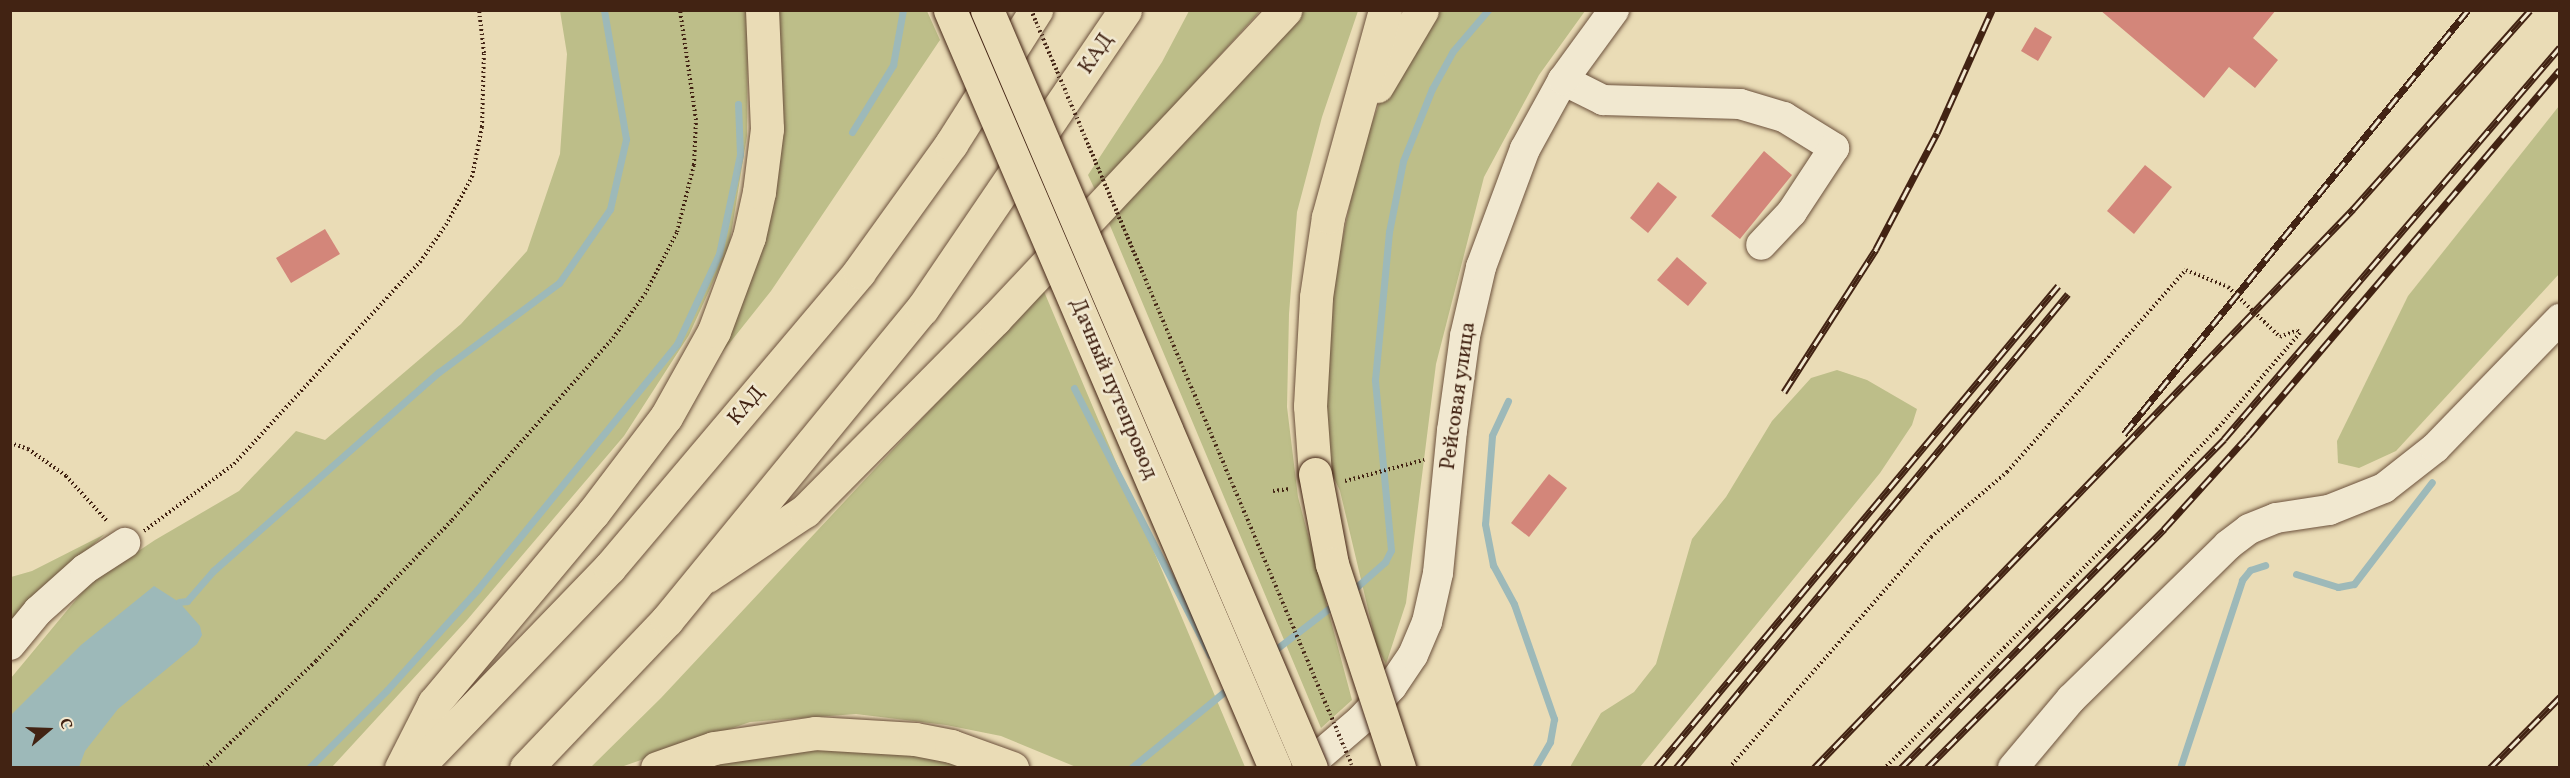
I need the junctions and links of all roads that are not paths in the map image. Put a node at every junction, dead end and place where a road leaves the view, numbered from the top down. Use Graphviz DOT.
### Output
graph roads {
  1 [pos="762,10"];
  2 [pos="950,10"];
  3 [pos="987,10"];
  4 [pos="1036,10"];
  5 [pos="1125,10"];
  6 [pos="1285,10"];
  7 [pos="1385,10"];
  8 [pos="1422,10"];
  9 [pos="1614,10"];
  10 [pos="1563,80"];
  11 [pos="1346,143"];
  12 [pos="1761,245"];
  13 [pos="2559,319"];
  14 [pos="125,543"];
  15 [pos="703,579"];
  16 [pos="10,645"];
  17 [pos="401,768"];
  18 [pos="416,768"];
  19 [pos="526,768"];
  20 [pos="657,768"];
  21 [pos="1012,768"];
  22 [pos="1275,768"];
  23 [pos="1305,768"];
  24 [pos="1311,768"];
  25 [pos="1399,768"];
  26 [pos="2013,768"];
  1 -- 17 [label="main road"];
  2 -- 22 [label="main road, Дачный путепровод, bridge"];
  3 -- 24 [label="main road, Дачный путепровод, bridge"];
  4 -- 18 [label="main road, КАД"];
  5 -- 15 [label="main road, КАД"];
  6 -- 15 [label="main road"];
  7 -- 11 [label="main road"];
  8 -- 11 [label="main road"];
  9 -- 10 [label="street, Рейсовая улица"];
  10 -- 12 [label="street"];
  10 -- 23 [label="street, Рейсовая улица"];
  11 -- 25 [label="main road, bridge"];
  13 -- 26 [label="street"];
  14 -- 16 [label="street"];
  15 -- 19 [label="main road, КАД"];
  20 -- 21 [label="main road"];
}
